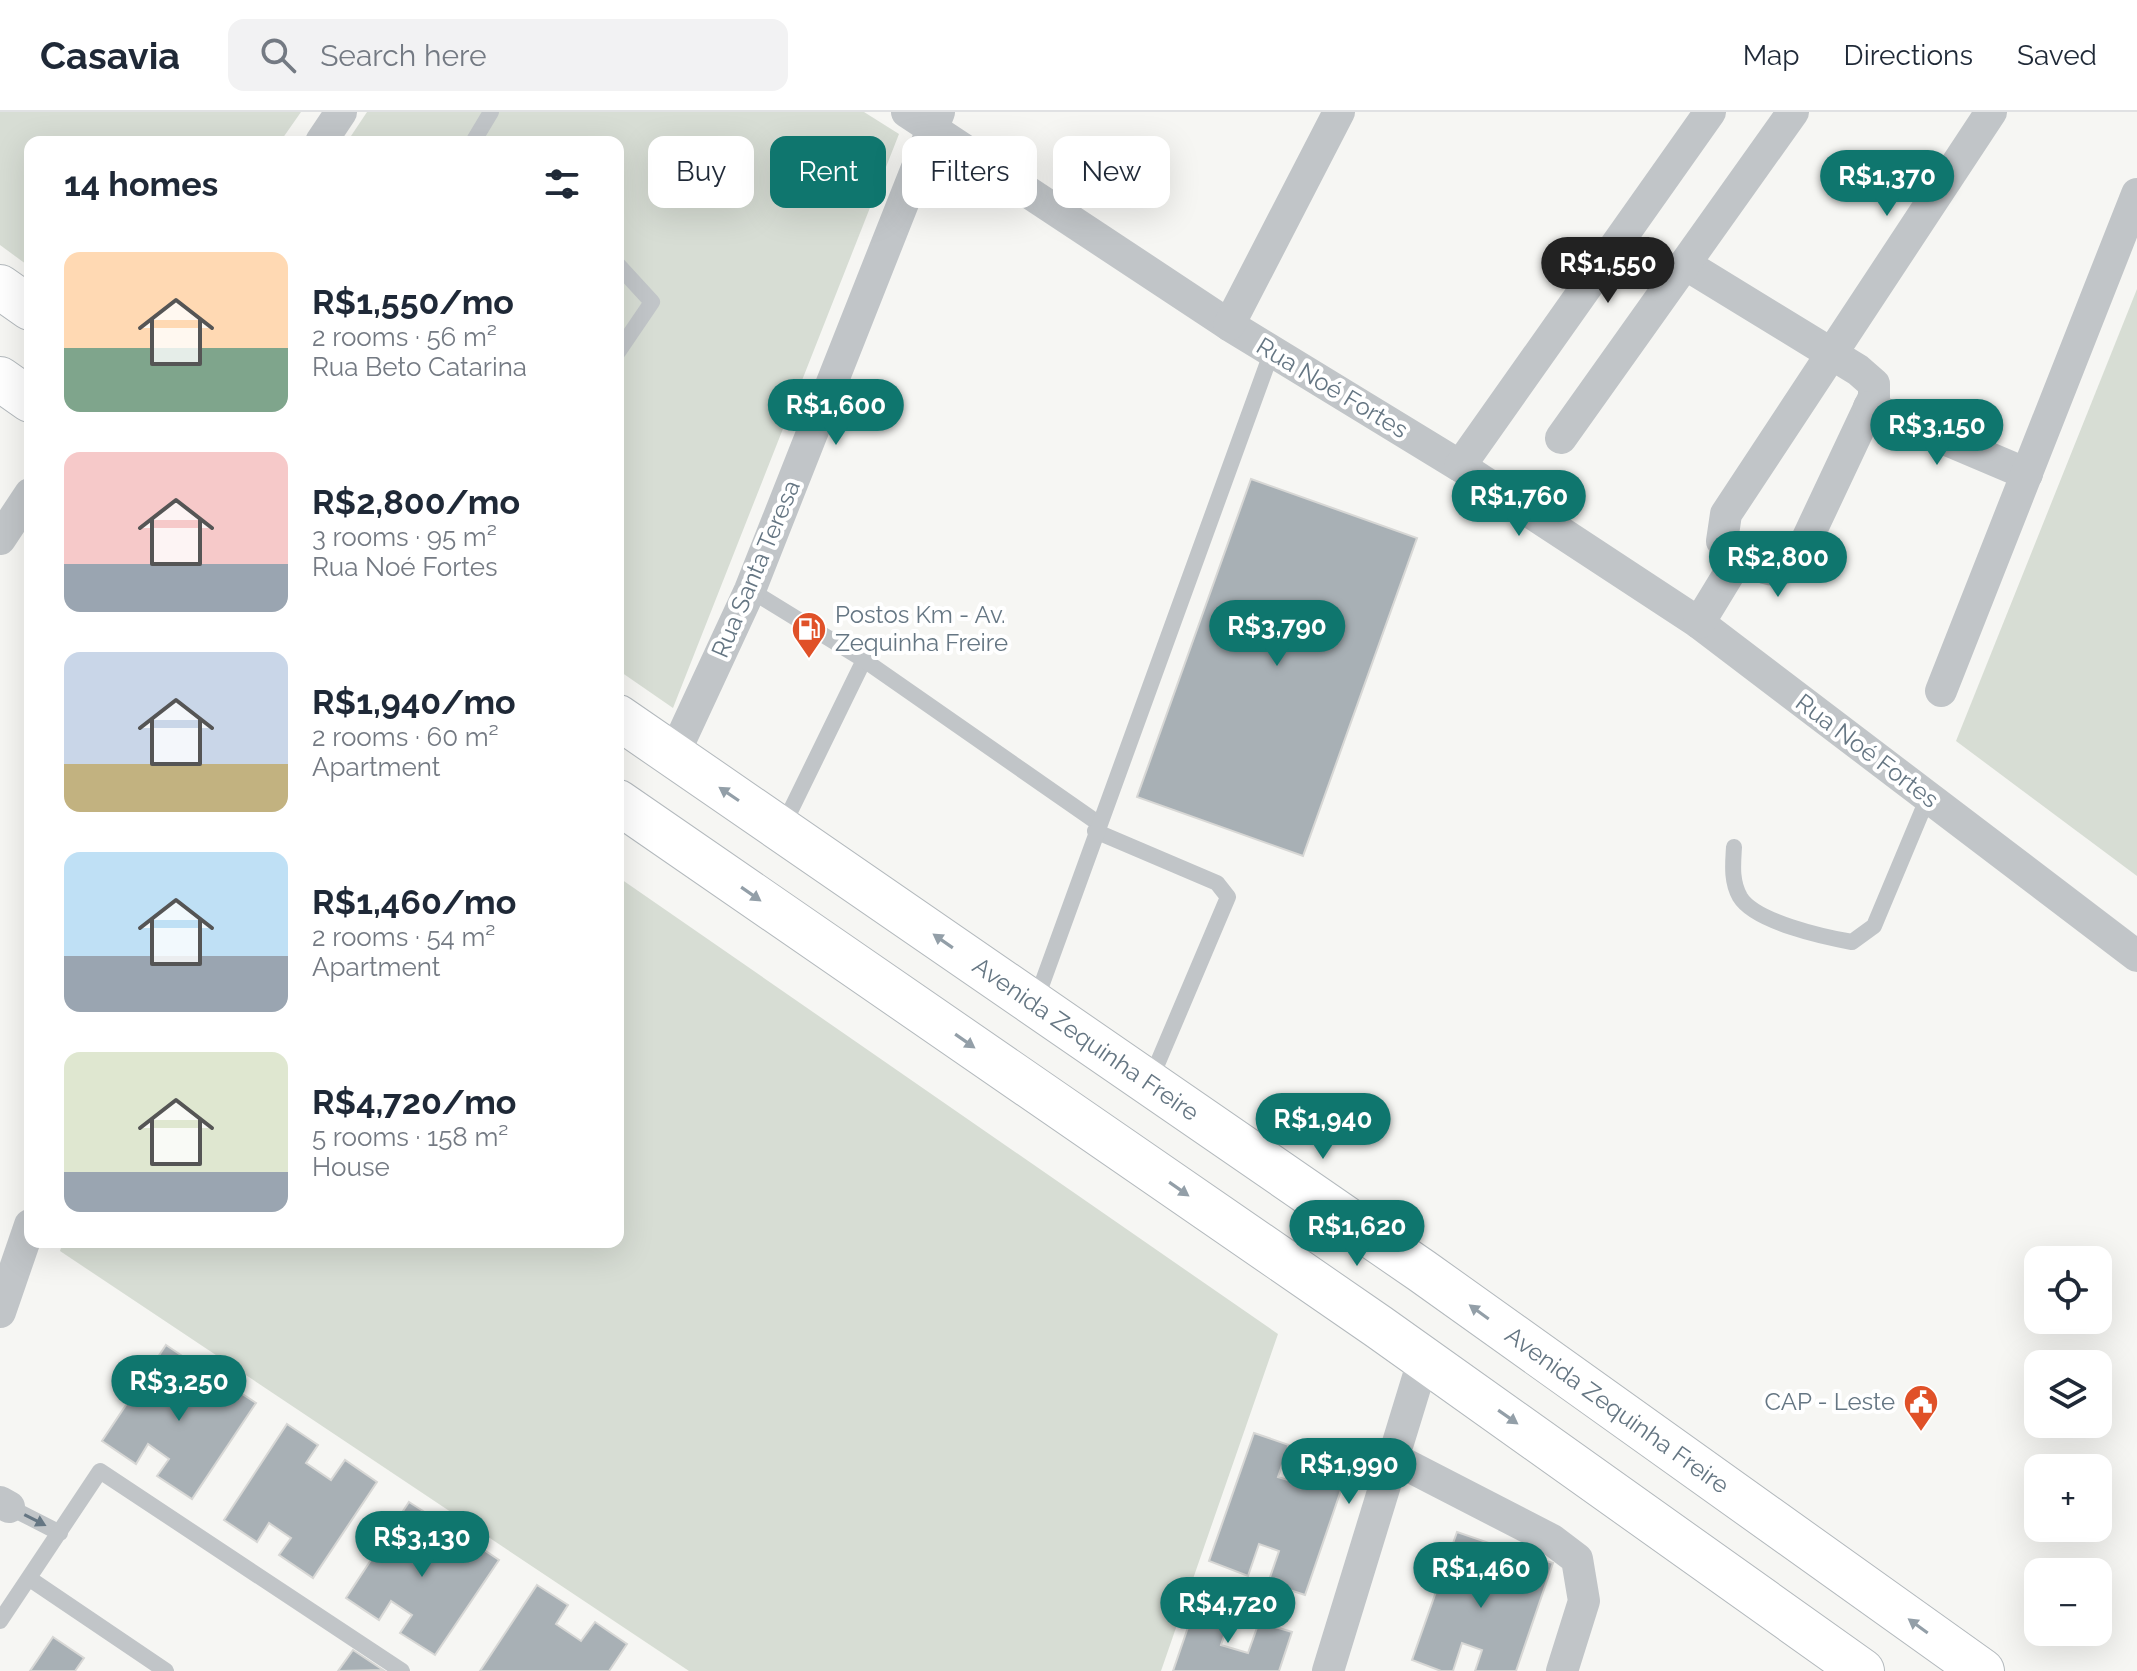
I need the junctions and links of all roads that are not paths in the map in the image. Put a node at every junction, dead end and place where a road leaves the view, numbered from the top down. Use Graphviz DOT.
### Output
graph roads {
  1 [pos="341,112"];
  2 [pos="491,112"];
  3 [pos="1339,112"];
  4 [pos="1710,112"];
  5 [pos="1793,112"];
  6 [pos="1991,112"];
  7 [pos="926,117"];
  8 [pos="325,136"];
  9 [pos="477,136"];
  10 [pos="2137,194"];
  11 [pos="1685,264"];
  12 [pos="624,272"];
  13 [pos="0,287"];
  14 [pos="24,304"];
  15 [pos="1229,325"];
  16 [pos="624,334"];
  17 [pos="1272,351"];
  18 [pos="1831,354"];
  19 [pos="0,379"];
  20 [pos="24,396"];
  21 [pos="1869,407"];
  22 [pos="1561,438"];
  23 [pos="1460,466"];
  24 [pos="2027,474"];
  25 [pos="24,503"];
  26 [pos="0,539"];
  27 [pos="1741,554"];
  28 [pos="750,590"];
  29 [pos="1699,623"];
  30 [pos="864,660"];
  31 [pos="1941,691"];
  32 [pos="624,721"];
  33 [pos="673,756"];
  34 [pos="1928,797"];
  35 [pos="624,806"];
  36 [pos="1097,827"];
  37 [pos="782,830"];
  38 [pos="1734,847"];
  39 [pos="2137,956"];
  40 [pos="1035,1005"];
  41 [pos="1150,1082"];
  42 [pos="1340,1215"];
  43 [pos="24,1242"];
  44 [pos="1422,1271"];
  45 [pos="1302,1273"];
  46 [pos="0,1312"];
  47 [pos="1379,1327"];
  48 [pos="1424,1358"];
  49 [pos="1393,1458"];
  50 [pos="5,1505"];
  51 [pos="60,1533"];
  52 [pos="30,1579"];
  53 [pos="1,1616"];
  54 [pos="166,1671"];
  55 [pos="402,1671"];
  56 [pos="1328,1671"];
  57 [pos="1562,1671"];
  58 [pos="1862,1671"];
  59 [pos="1982,1671"];
  1 -- 8 [label="street"];
  2 -- 9 [label="lane"];
  3 -- 15 [label="street"];
  4 -- 23 [label="street"];
  5 -- 11 [label="street"];
  6 -- 18 [label="street"];
  7 -- 15 [label="street, Rua Noé Fortes"];
  7 -- 28 [label="street, Rua Santa Teresa"];
  10 -- 24 [label="street"];
  11 -- 18 [label="street"];
  11 -- 22 [label="street"];
  12 -- 16 [label="lane"];
  13 -- 14 [label="main road"];
  15 -- 17 [label="street, Rua Noé Fortes"];
  17 -- 23 [label="street, Rua Noé Fortes"];
  17 -- 36 [label="lane"];
  18 -- 21 [label="street"];
  18 -- 27 [label="street"];
  19 -- 20 [label="main road"];
  21 -- 24 [label="street"];
  21 -- 27 [label="street"];
  23 -- 29 [label="street, Rua Noé Fortes"];
  24 -- 31 [label="street"];
  25 -- 26 [label="street"];
  27 -- 29 [label="street"];
  28 -- 30 [label="lane"];
  28 -- 33 [label="street, Rua Santa Teresa"];
  29 -- 34 [label="street, Rua Noé Fortes"];
  30 -- 36 [label="lane"];
  30 -- 37 [label="lane"];
  32 -- 33 [label="main road, Avenida Zequinha Freire"];
  37 -- 33 [label="main road, Avenida Zequinha Freire, one-way"];
  34 -- 38 [label="lane"];
  34 -- 39 [label="street, Rua Noé Fortes"];
  35 -- 45 [label="main road, one-way"];
  36 -- 40 [label="lane"];
  36 -- 41 [label="lane"];
  40 -- 37 [label="main road, Avenida Zequinha Freire, one-way"];
  40 -- 41 [label="main road, Avenida Zequinha Freire"];
  41 -- 42 [label="main road, Avenida Zequinha Freire"];
  42 -- 44 [label="main road, Avenida Zequinha Freire"];
  42 -- 45 [label="main road"];
  43 -- 46 [label="street"];
  44 -- 47 [label="main road"];
  59 -- 44 [label="main road, Avenida Zequinha Freire, one-way"];
  45 -- 47 [label="main road"];
  47 -- 48 [label="main road"];
  48 -- 49 [label="street"];
  48 -- 58 [label="main road, one-way"];
  49 -- 56 [label="street"];
  49 -- 57 [label="street"];
  50 -- 51 [label="lane, one-way"];
  51 -- 52 [label="lane"];
  51 -- 55 [label="lane"];
  52 -- 53 [label="lane"];
  52 -- 54 [label="lane"];
}
